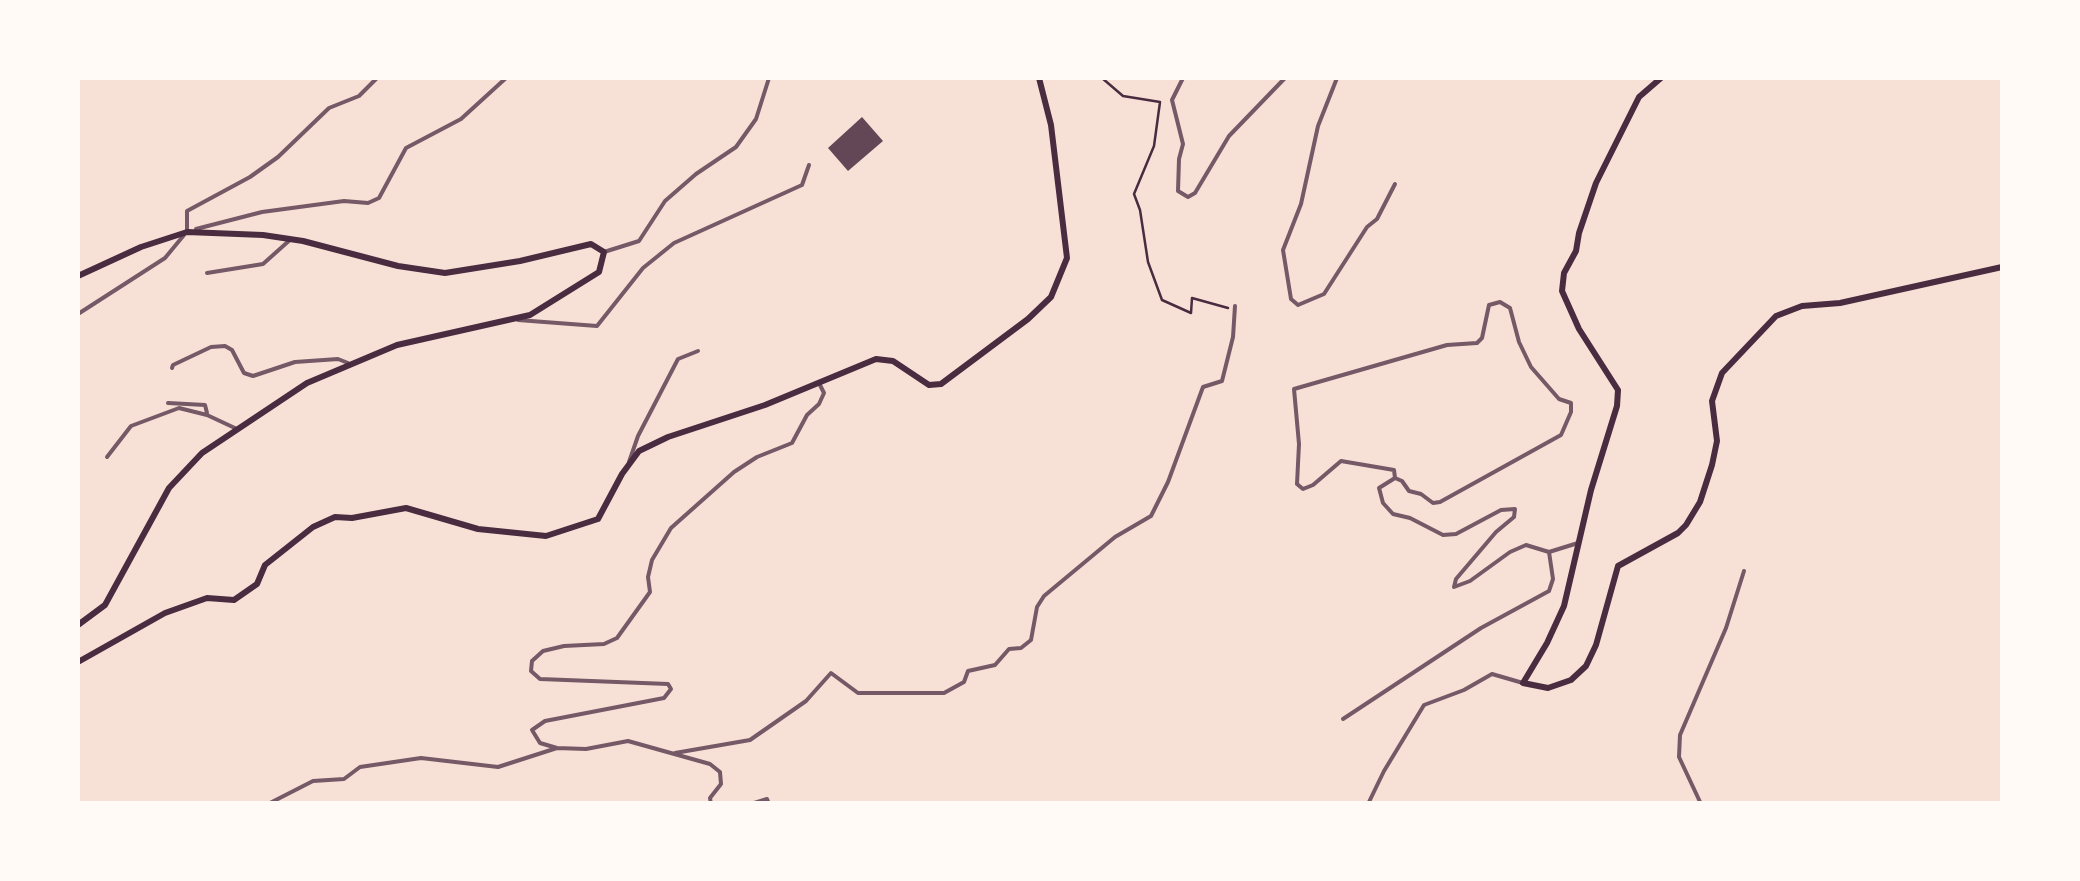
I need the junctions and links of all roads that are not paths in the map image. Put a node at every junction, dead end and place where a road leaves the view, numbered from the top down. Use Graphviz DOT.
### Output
graph roads {
  1 [pos="377,78"];
  2 [pos="506,78"];
  3 [pos="769,78"];
  4 [pos="1039,78"];
  5 [pos="1183,78"];
  6 [pos="1285,78"];
  7 [pos="1337,78"];
  8 [pos="1661,78"];
  9 [pos="809,165"];
  10 [pos="1395,184"];
  11 [pos="187,232"];
  12 [pos="290,239"];
  13 [pos="604,252"];
  14 [pos="2002,267"];
  15 [pos="207,273"];
  16 [pos="78,276"];
  17 [pos="1234,308"];
  18 [pos="78,314"];
  19 [pos="503,319"];
  20 [pos="698,351"];
  21 [pos="352,364"];
  22 [pos="172,368"];
  23 [pos="819,383"];
  24 [pos="168,403"];
  25 [pos="207,415"];
  26 [pos="237,429"];
  27 [pos="107,457"];
  28 [pos="628,466"];
  29 [pos="1395,478"];
  30 [pos="1579,542"];
  31 [pos="1549,552"];
  32 [pos="1744,571"];
  33 [pos="78,625"];
  34 [pos="78,662"];
  35 [pos="1523,683"];
  36 [pos="1342,719"];
  37 [pos="557,748"];
  38 [pos="670,753"];
  39 [pos="268,804"];
  40 [pos="711,804"];
  41 [pos="751,804"];
  42 [pos="769,804"];
  43 [pos="1368,804"];
  44 [pos="1701,804"];
  1 -- 11 [label="street"];
  2 -- 11 [label="street"];
  3 -- 13 [label="street"];
  4 -- 23 [label="main road"];
  5 -- 6 [label="street"];
  7 -- 10 [label="street"];
  8 -- 30 [label="main road"];
  9 -- 19 [label="street"];
  11 -- 12 [label="main road"];
  11 -- 16 [label="main road"];
  11 -- 18 [label="street"];
  12 -- 13 [label="main road"];
  12 -- 15 [label="street"];
  13 -- 19 [label="main road"];
  14 -- 35 [label="main road"];
  17 -- 38 [label="street"];
  19 -- 21 [label="main road"];
  20 -- 28 [label="street"];
  21 -- 22 [label="street"];
  21 -- 26 [label="main road"];
  23 -- 28 [label="main road"];
  23 -- 37 [label="street"];
  24 -- 25 [label="street"];
  25 -- 26 [label="street"];
  25 -- 27 [label="street"];
  26 -- 33 [label="main road"];
  28 -- 34 [label="main road"];
  29 -- 29 [label="street"];
  29 -- 31 [label="street"];
  30 -- 31 [label="street"];
  30 -- 35 [label="main road"];
  31 -- 36 [label="street"];
  32 -- 44 [label="street"];
  35 -- 43 [label="street"];
  37 -- 38 [label="street"];
  37 -- 39 [label="street"];
  38 -- 40 [label="street"];
  41 -- 42 [label="street"];
}
